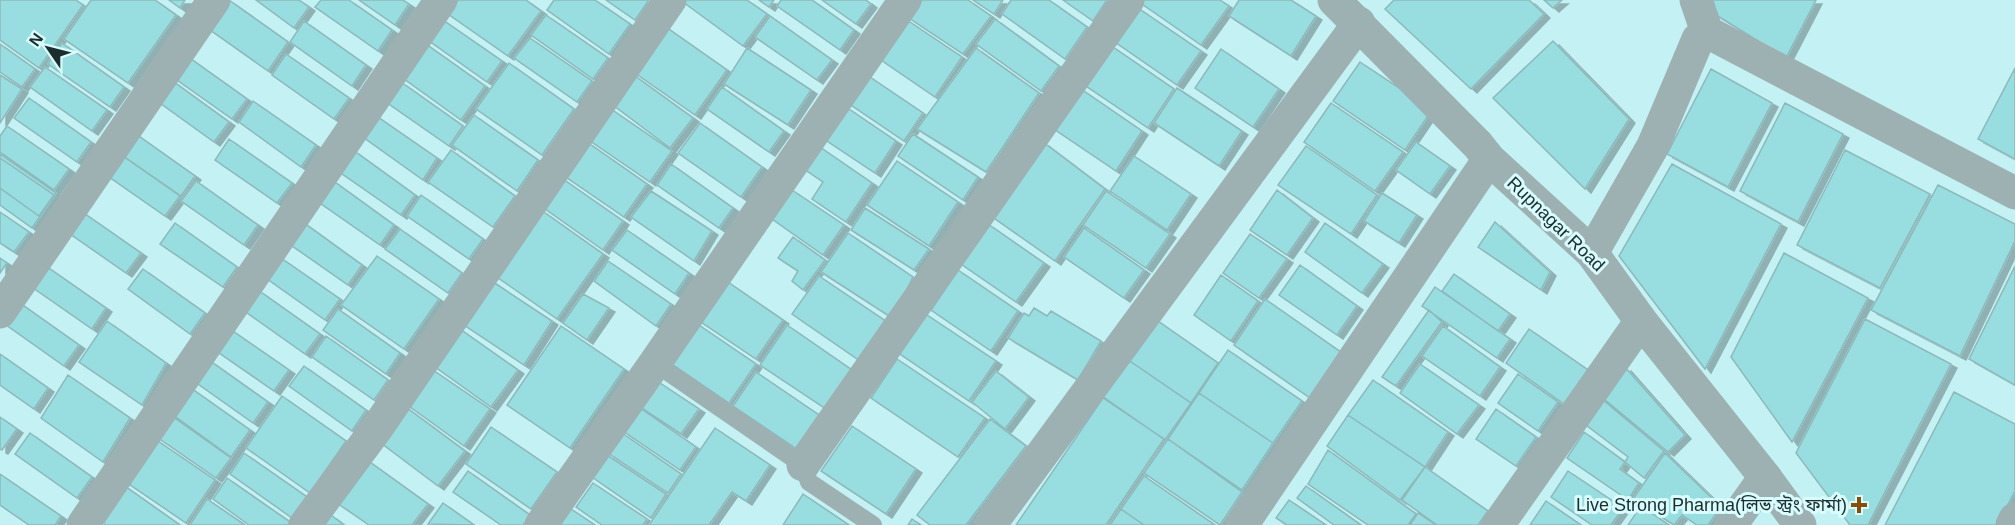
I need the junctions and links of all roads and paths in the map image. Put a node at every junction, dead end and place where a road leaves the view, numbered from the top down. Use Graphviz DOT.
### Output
graph roads {
  1 [pos="214,0"];
  2 [pos="441,0"];
  3 [pos="670,0"];
  4 [pos="905,0"];
  5 [pos="1128,0"];
  6 [pos="1334,0"];
  7 [pos="1696,0"];
  8 [pos="1359,24"];
  9 [pos="1707,32"];
  10 [pos="1489,159"];
  11 [pos="2015,194"];
  12 [pos="1592,253"];
  13 [pos="0,312"];
  14 [pos="1641,321"];
  15 [pos="655,363"];
  16 [pos="803,465"];
  17 [pos="1765,477"];
  18 [pos="2015,519"];
  19 [pos="83,525"];
  20 [pos="305,525"];
  21 [pos="541,525"];
  22 [pos="873,525"];
  23 [pos="990,525"];
  24 [pos="1242,525"];
  25 [pos="1498,525"];
  26 [pos="1731,525"];
  27 [pos="1800,525"];
  28 [pos="2012,525"];
  1 -- 13 [label="street"];
  2 -- 19 [label="street"];
  3 -- 20 [label="street"];
  4 -- 15 [label="street"];
  5 -- 16 [label="street"];
  6 -- 8 [label="street, Rupnagar Road"];
  7 -- 9 [label="street"];
  8 -- 10 [label="street, Rupnagar Road"];
  8 -- 23 [label="street"];
  9 -- 11 [label="street"];
  9 -- 12 [label="street"];
  10 -- 12 [label="street, Rupnagar Road"];
  10 -- 24 [label="street"];
  12 -- 14 [label="street, Rupnagar Road"];
  14 -- 17 [label="street, Rupnagar Road"];
  14 -- 25 [label="street"];
  15 -- 16 [label="lane"];
  15 -- 21 [label="street"];
  16 -- 22 [label="lane"];
  17 -- 26 [label="street"];
  17 -- 27 [label="street, Rupnagar Road"];
  18 -- 28 [label="street"];
}
